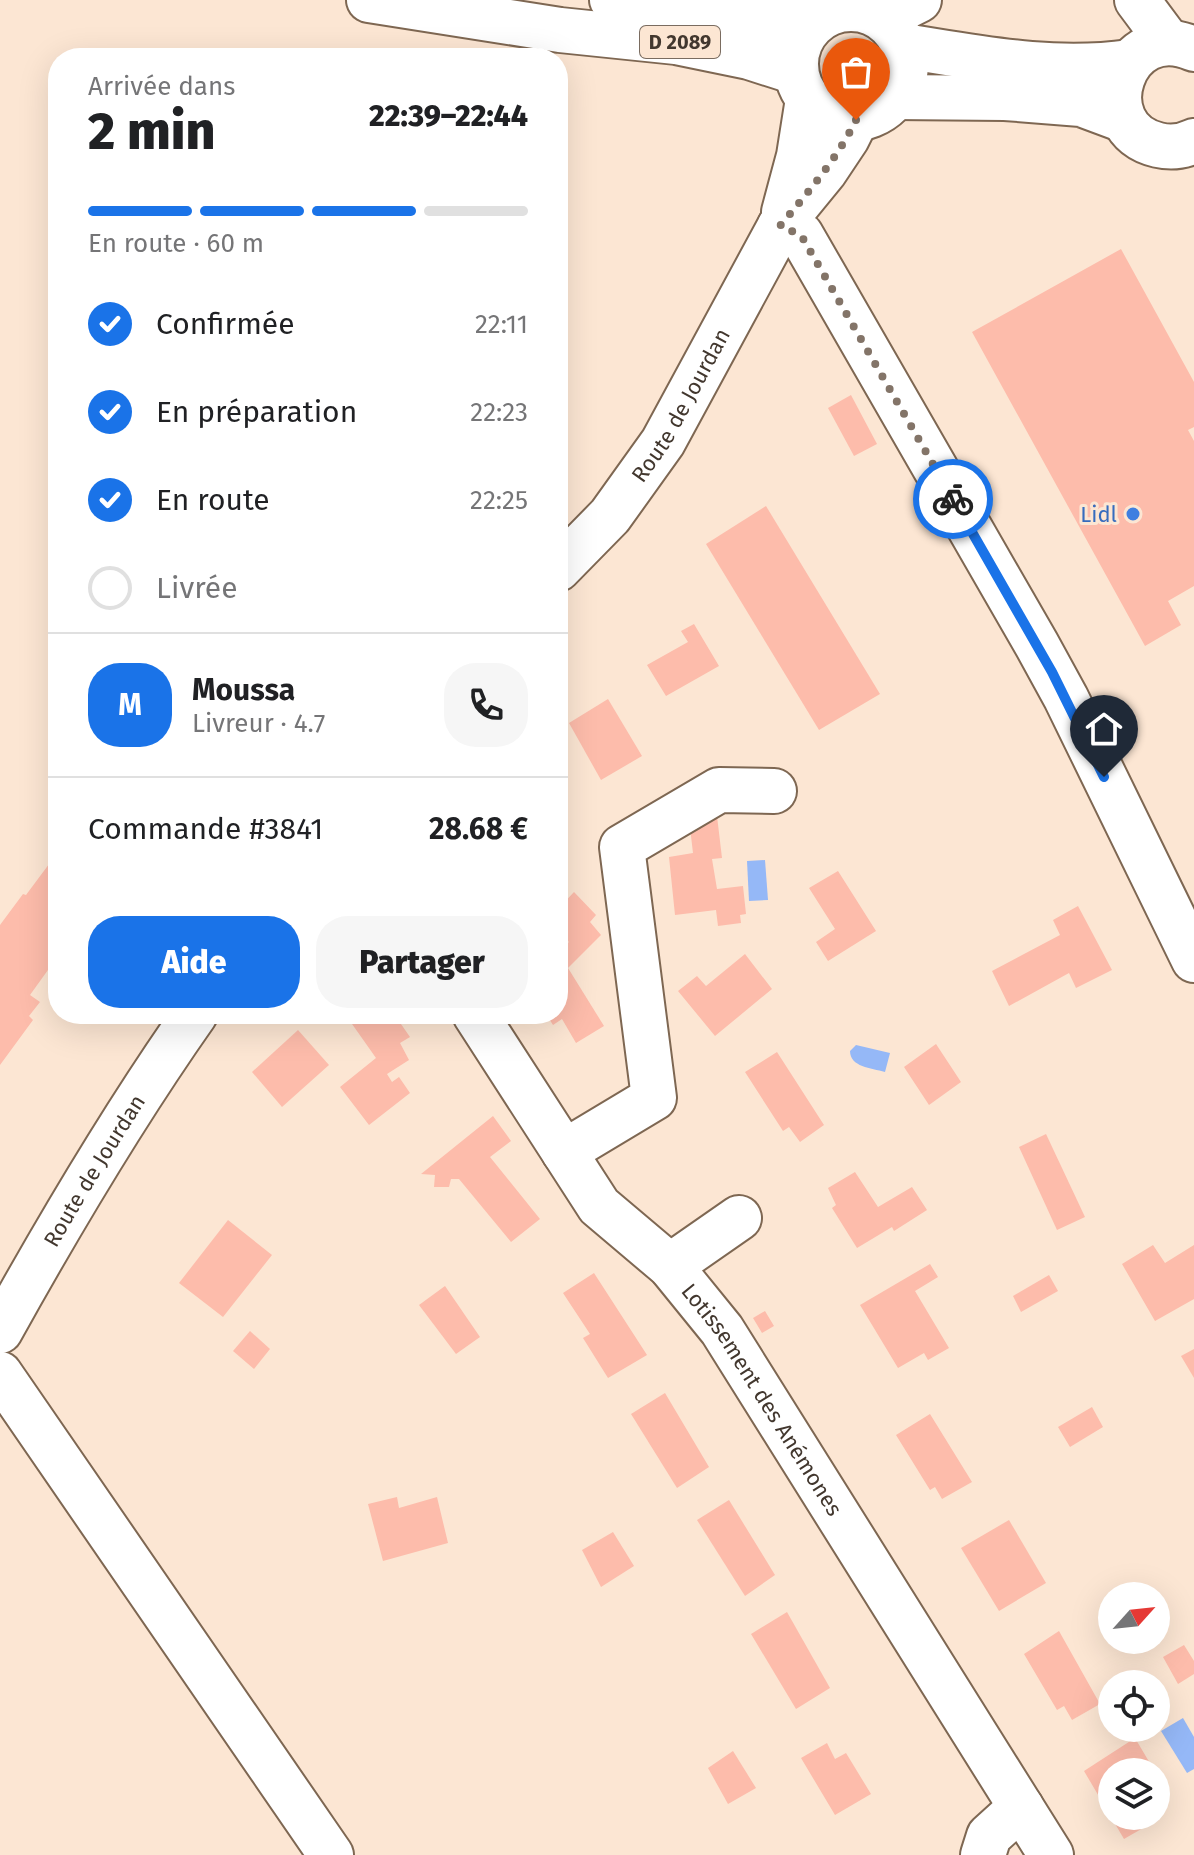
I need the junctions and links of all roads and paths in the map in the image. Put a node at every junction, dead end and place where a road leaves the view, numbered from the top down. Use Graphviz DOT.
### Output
graph roads {
  1 [pos="369,0"];
  2 [pos="612,0"];
  3 [pos="1137,0"];
  4 [pos="814,22"];
  5 [pos="902,22"];
  6 [pos="1182,46"];
  7 [pos="1130,62"];
  8 [pos="802,85"];
  9 [pos="894,97"];
  10 [pos="856,120"];
  11 [pos="1124,120"];
  12 [pos="1194,141"];
  13 [pos="780,226"];
  14 [pos="568,559"];
  15 [pos="774,791"];
  16 [pos="1194,960"];
  17 [pos="188,1024"];
  18 [pos="481,1024"];
  19 [pos="564,1152"];
  20 [pos="739,1218"];
  21 [pos="670,1266"];
  22 [pos="0,1331"];
  23 [pos="0,1374"];
  24 [pos="1021,1807"];
  25 [pos="331,1855"];
  26 [pos="983,1855"];
  27 [pos="1051,1855"];
  1 -- 8 [label="street, D 2089"];
  2 -- 4 [label="street, D 2089"];
  3 -- 6 [label="street"];
  4 -- 5 [label="street"];
  4 -- 8 [label="street"];
  5 -- 7 [label="street"];
  5 -- 9 [label="street"];
  6 -- 7 [label="street"];
  7 -- 11 [label="street"];
  8 -- 10 [label="street"];
  8 -- 13 [label="street, Route de Jourdan"];
  9 -- 10 [label="street"];
  9 -- 11 [label="street"];
  10 -- 13 [label="street, Route de Jourdan"];
  11 -- 12 [label="street"];
  13 -- 14 [label="street, Route de Jourdan"];
  13 -- 16 [label="street"];
  15 -- 19 [label="street"];
  17 -- 22 [label="street, Route de Jourdan"];
  18 -- 19 [label="street, Lotissement des Anémones"];
  19 -- 21 [label="street, Lotissement des Anémones"];
  20 -- 21 [label="street"];
  21 -- 24 [label="street, Lotissement des Anémones"];
  23 -- 25 [label="street"];
  24 -- 26 [label="street"];
  24 -- 27 [label="street, Lotissement des Anémones"];
}
